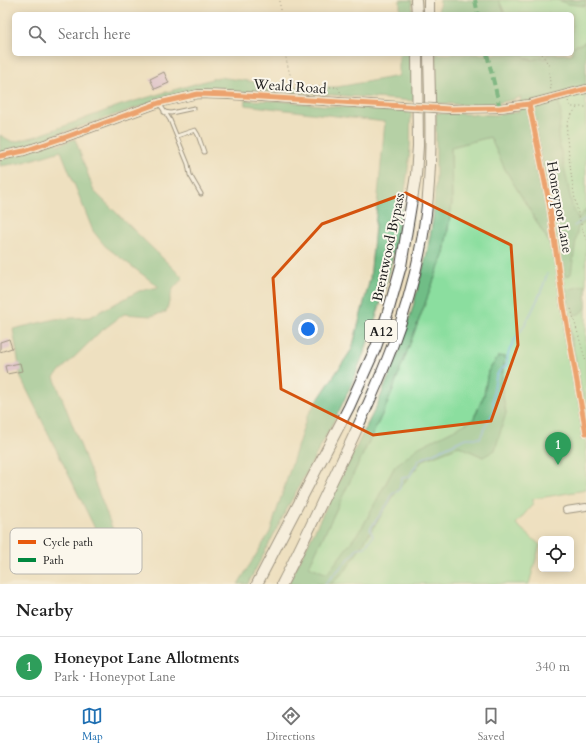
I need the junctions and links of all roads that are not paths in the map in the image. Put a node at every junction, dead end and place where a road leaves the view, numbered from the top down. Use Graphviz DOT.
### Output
graph roads {
  1 [pos="416,0"];
  2 [pos="429,0"];
  3 [pos="417,12"];
  4 [pos="429,12"];
  5 [pos="417,56"];
  6 [pos="429,56"];
  7 [pos="586,90"];
  8 [pos="160,103"];
  9 [pos="529,104"];
  10 [pos="194,108"];
  11 [pos="164,112"];
  12 [pos="177,136"];
  13 [pos="204,152"];
  14 [pos="0,156"];
  15 [pos="201,194"];
  16 [pos="586,433"];
  17 [pos="586,507"];
  18 [pos="566,510"];
  19 [pos="257,584"];
  20 [pos="282,584"];
  1 -- 3 [label="highway"];
  2 -- 4 [label="highway"];
  5 -- 19 [label="highway, Brentwood Bypass / A12"];
  6 -- 20 [label="highway, Brentwood Bypass / A12"];
  7 -- 9 [label="street, Weald Road"];
  8 -- 9 [label="street, Weald Road, bridge"];
  8 -- 11 [label="lane"];
  8 -- 14 [label="street, Weald Road"];
  9 -- 16 [label="street, Honeypot Lane"];
  10 -- 11 [label="lane"];
  11 -- 12 [label="lane"];
  12 -- 13 [label="lane"];
  12 -- 15 [label="lane"];
  17 -- 18 [label="street"];
}
